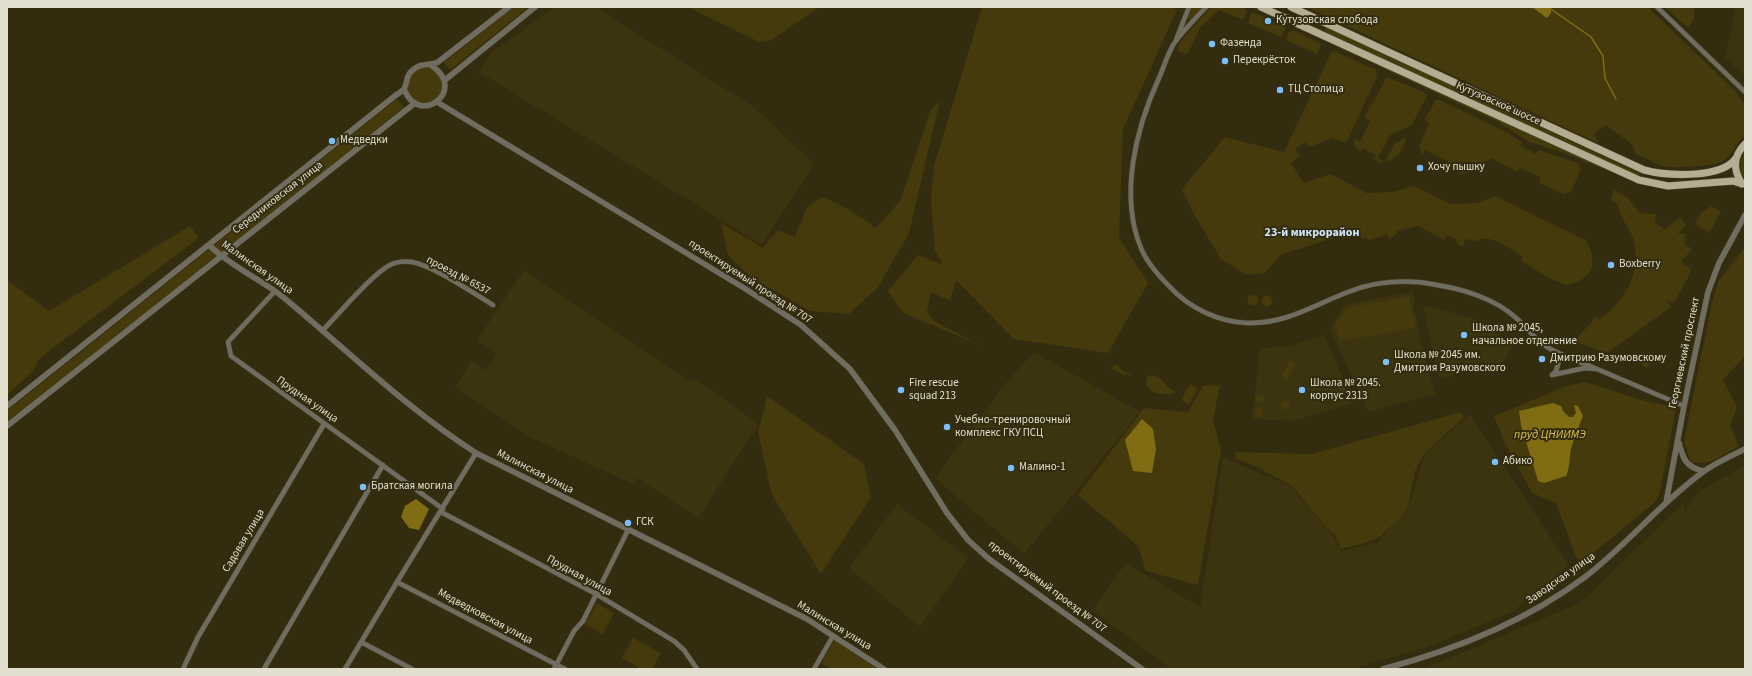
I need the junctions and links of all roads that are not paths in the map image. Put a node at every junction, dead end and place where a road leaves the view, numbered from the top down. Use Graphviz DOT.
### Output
graph roads {
  1 [pos="508,7"];
  2 [pos="535,7"];
  3 [pos="1189,7"];
  4 [pos="1206,7"];
  5 [pos="1261,7"];
  6 [pos="1291,7"];
  7 [pos="1657,7"];
  8 [pos="1174,43"];
  9 [pos="432,66"];
  10 [pos="445,80"];
  11 [pos="404,89"];
  12 [pos="1745,92"];
  13 [pos="437,102"];
  14 [pos="415,103"];
  15 [pos="1745,144"];
  16 [pos="1736,158"];
  17 [pos="1744,185"];
  18 [pos="1745,215"];
  19 [pos="209,245"];
  20 [pos="220,256"];
  21 [pos="275,291"];
  22 [pos="493,305"];
  23 [pos="322,331"];
  24 [pos="1552,350"];
  25 [pos="1597,369"];
  26 [pos="7,406"];
  27 [pos="1684,406"];
  28 [pos="324,424"];
  29 [pos="7,426"];
  30 [pos="1678,441"];
  31 [pos="1745,449"];
  32 [pos="476,453"];
  33 [pos="383,465"];
  34 [pos="1703,472"];
  35 [pos="1666,504"];
  36 [pos="442,510"];
  37 [pos="628,530"];
  38 [pos="397,582"];
  39 [pos="596,594"];
  40 [pos="833,636"];
  41 [pos="361,642"];
  42 [pos="555,667"];
  43 [pos="183,669"];
  44 [pos="264,669"];
  45 [pos="345,669"];
  46 [pos="412,669"];
  47 [pos="564,669"];
  48 [pos="697,669"];
  49 [pos="814,669"];
  50 [pos="884,669"];
  51 [pos="1142,669"];
  52 [pos="1383,669"];
  1 -- 9 [label="street, Середниковская улица"];
  2 -- 10 [label="street"];
  3 -- 8 [label="street"];
  4 -- 8 [label="street"];
  5 -- 17 [label="main road, Кутузовское шоссе"];
  6 -- 16 [label="main road, Кутузовское шоссе"];
  7 -- 12 [label="street"];
  8 -- 24 [label="street"];
  9 -- 10 [label="street"];
  9 -- 11 [label="street, Середниковская улица"];
  10 -- 13 [label="street"];
  11 -- 14 [label="street"];
  11 -- 19 [label="street, Середниковская улица"];
  13 -- 14 [label="street"];
  13 -- 51 [label="street, проектируемый проезд № 707"];
  14 -- 20 [label="street, Середниковская улица"];
  15 -- 16 [label="main road"];
  16 -- 17 [label="main road"];
  18 -- 27 [label="street, Георгиевский проспект"];
  19 -- 20 [label="street, Малинская улица"];
  19 -- 26 [label="street, Середниковская улица"];
  20 -- 21 [label="street, Малинская улица"];
  20 -- 29 [label="street, Середниковская улица"];
  21 -- 23 [label="street, Малинская улица"];
  21 -- 28 [label="street, Прудная улица"];
  22 -- 23 [label="street, проезд № 6537"];
  23 -- 32 [label="street, Малинская улица"];
  24 -- 25 [label="street"];
  24 -- 25 [label="street"];
  25 -- 27 [label="street"];
  27 -- 30 [label="street, Георгиевский проспект"];
  28 -- 33 [label="street, Прудная улица"];
  28 -- 43 [label="street, Садовая улица"];
  30 -- 34 [label="street"];
  30 -- 35 [label="street, Георгиевский проспект"];
  31 -- 34 [label="street, Заводская улица"];
  32 -- 36 [label="street"];
  32 -- 37 [label="street, Малинская улица"];
  33 -- 36 [label="street, Прудная улица"];
  33 -- 44 [label="street"];
  34 -- 35 [label="street, Заводская улица"];
  35 -- 52 [label="street, Заводская улица"];
  36 -- 38 [label="street"];
  36 -- 39 [label="street, Прудная улица"];
  37 -- 39 [label="street"];
  37 -- 40 [label="street, Малинская улица"];
  38 -- 41 [label="street"];
  38 -- 42 [label="street, Медведковская улица"];
  39 -- 42 [label="street"];
  39 -- 48 [label="street, Прудная улица"];
  40 -- 49 [label="street"];
  40 -- 50 [label="street, Малинская улица"];
  41 -- 45 [label="street"];
  41 -- 46 [label="street"];
  42 -- 47 [label="street, Медведковская улица"];
}
